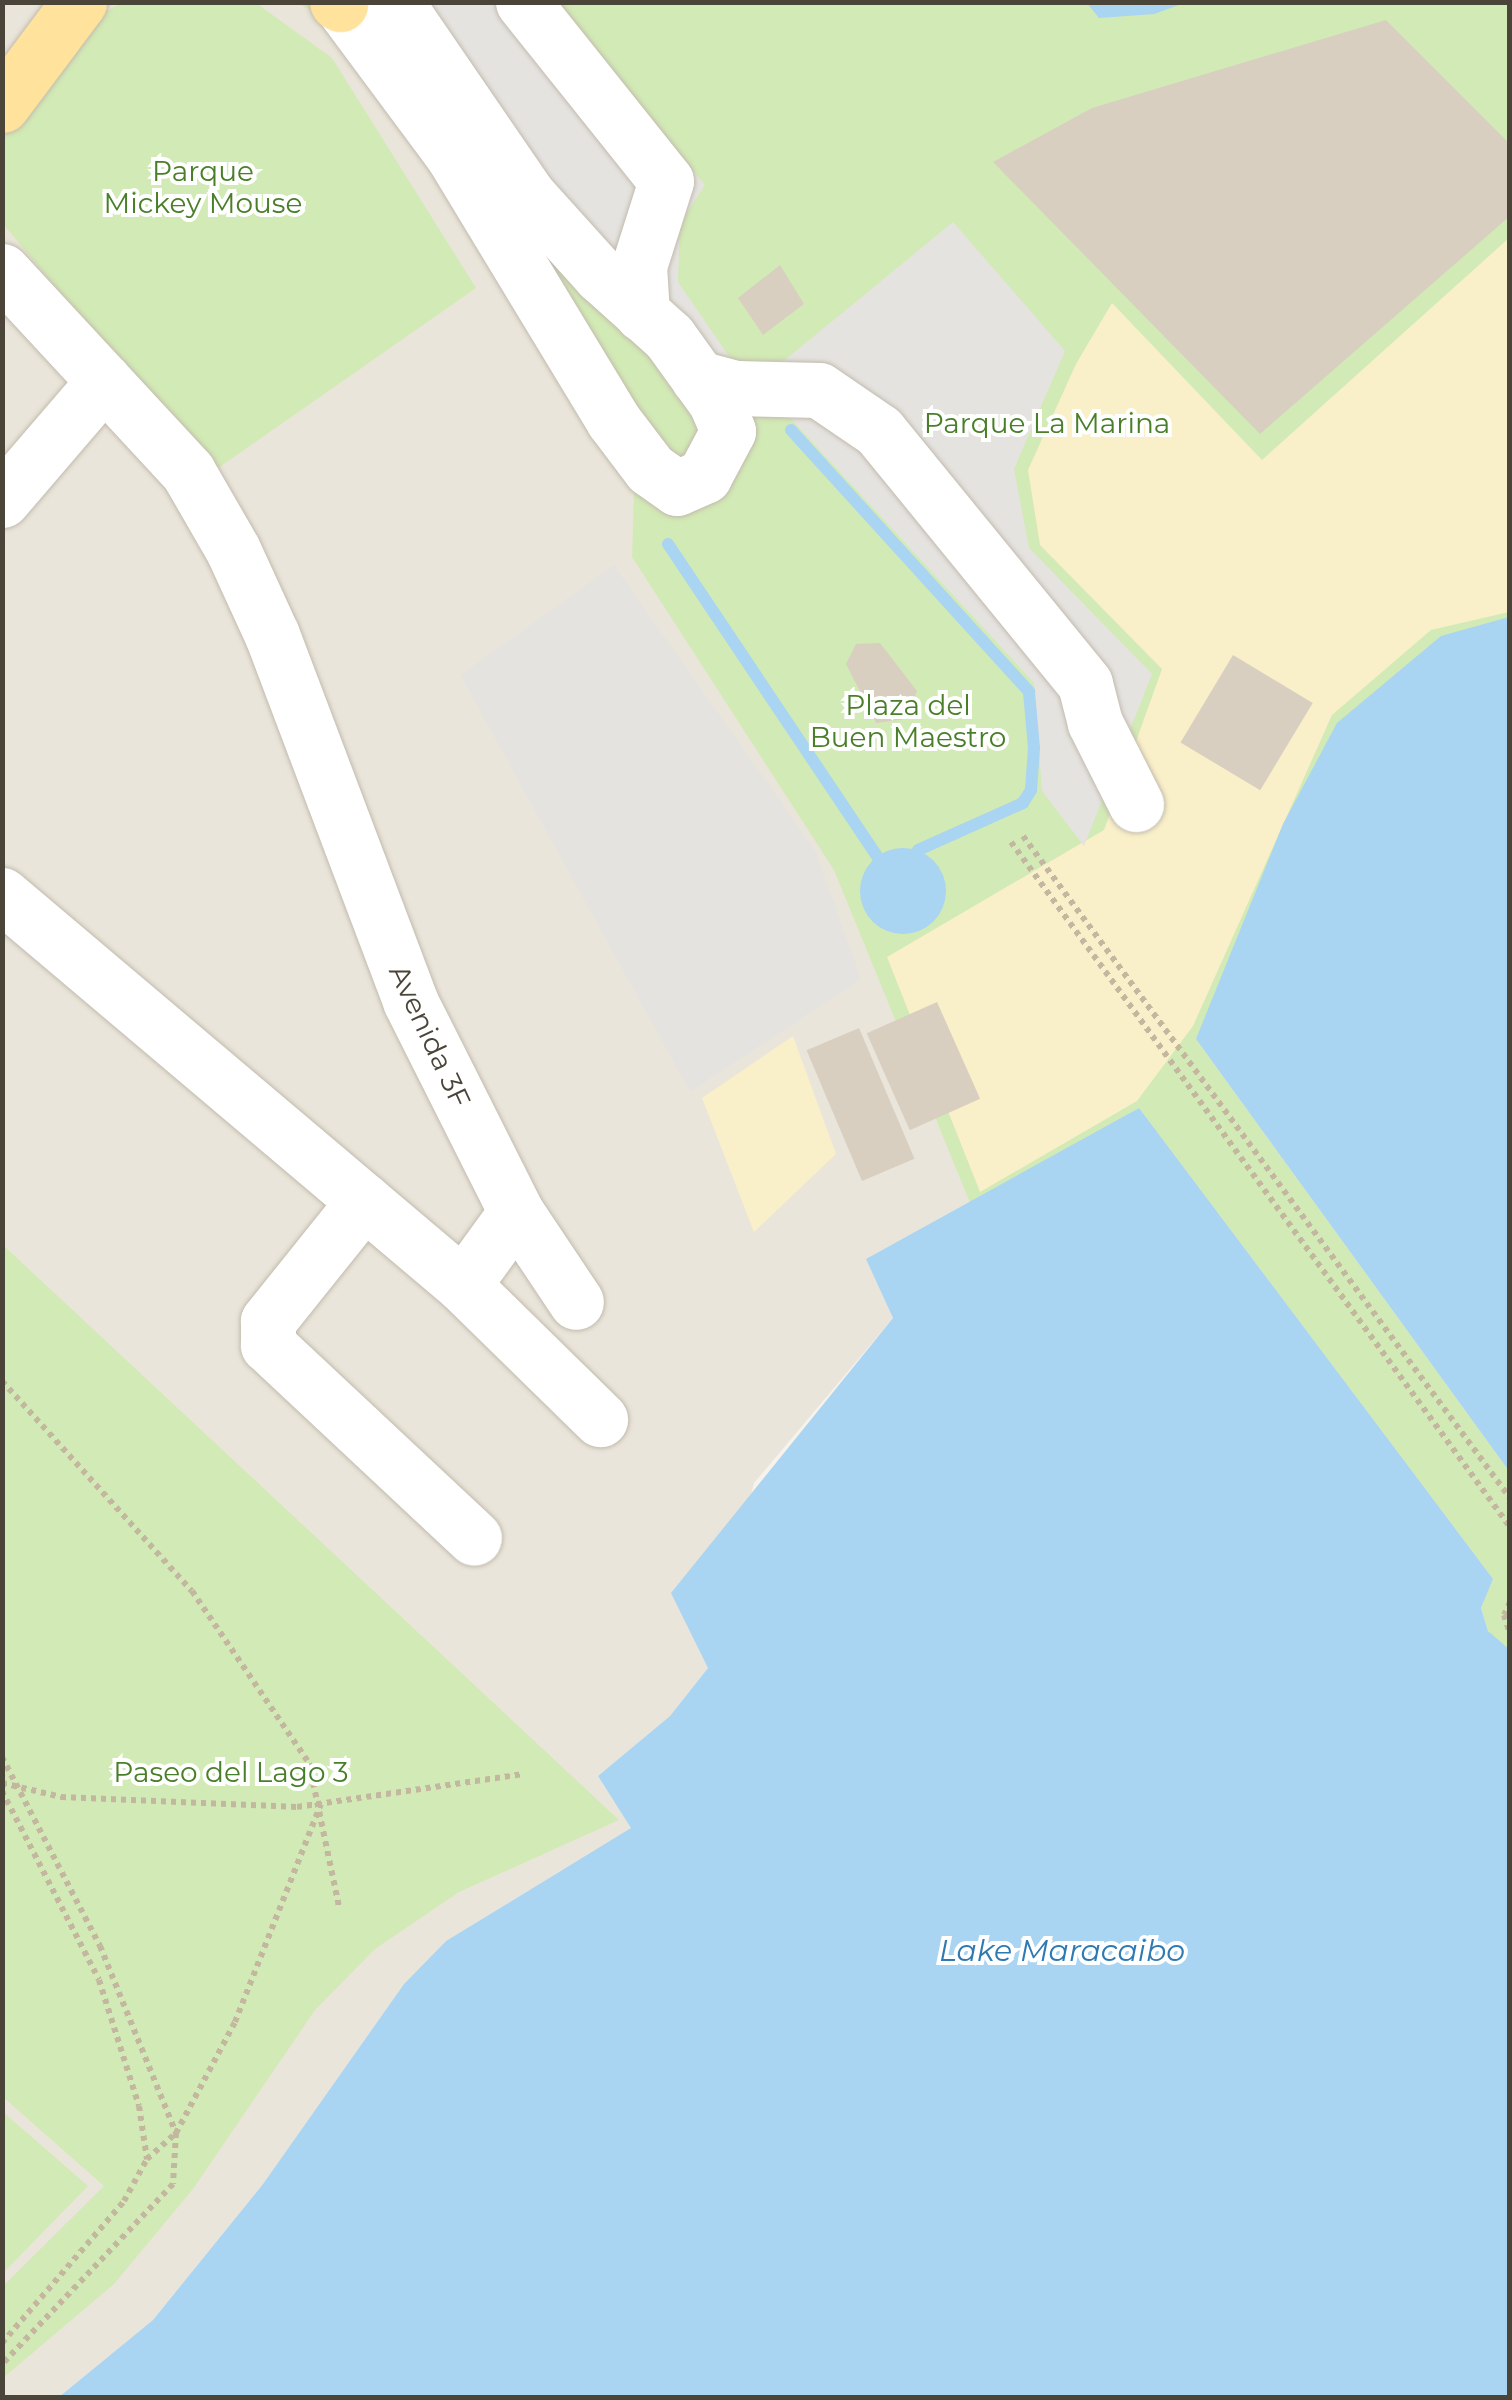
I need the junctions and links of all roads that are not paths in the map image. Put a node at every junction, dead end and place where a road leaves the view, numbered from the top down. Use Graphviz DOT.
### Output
graph roads {
  1 [pos="48,2"];
  2 [pos="79,2"];
  3 [pos="396,2"];
  4 [pos="523,2"];
  5 [pos="338,3"];
  6 [pos="2,70"];
  7 [pos="2,105"];
  8 [pos="2,271"];
  9 [pos="642,314"];
  10 [pos="698,378"];
  11 [pos="104,381"];
  12 [pos="2,500"];
  13 [pos="1136,804"];
  14 [pos="2,895"];
  15 [pos="364,1201"];
  16 [pos="516,1212"];
  17 [pos="463,1285"];
  18 [pos="576,1302"];
  19 [pos="600,1419"];
  20 [pos="474,1538"];
  1 -- 6 [label="main road"];
  2 -- 7 [label="main road"];
  3 -- 9 [label="street"];
  4 -- 9 [label="street"];
  5 -- 10 [label="street"];
  8 -- 11 [label="street, Avenida 3F"];
  9 -- 10 [label="street"];
  10 -- 13 [label="street"];
  11 -- 12 [label="street"];
  11 -- 16 [label="street, Avenida 3F"];
  14 -- 15 [label="street"];
  15 -- 17 [label="street"];
  15 -- 20 [label="street"];
  16 -- 17 [label="street"];
  16 -- 18 [label="street, Avenida 3F"];
  17 -- 19 [label="street"];
}
